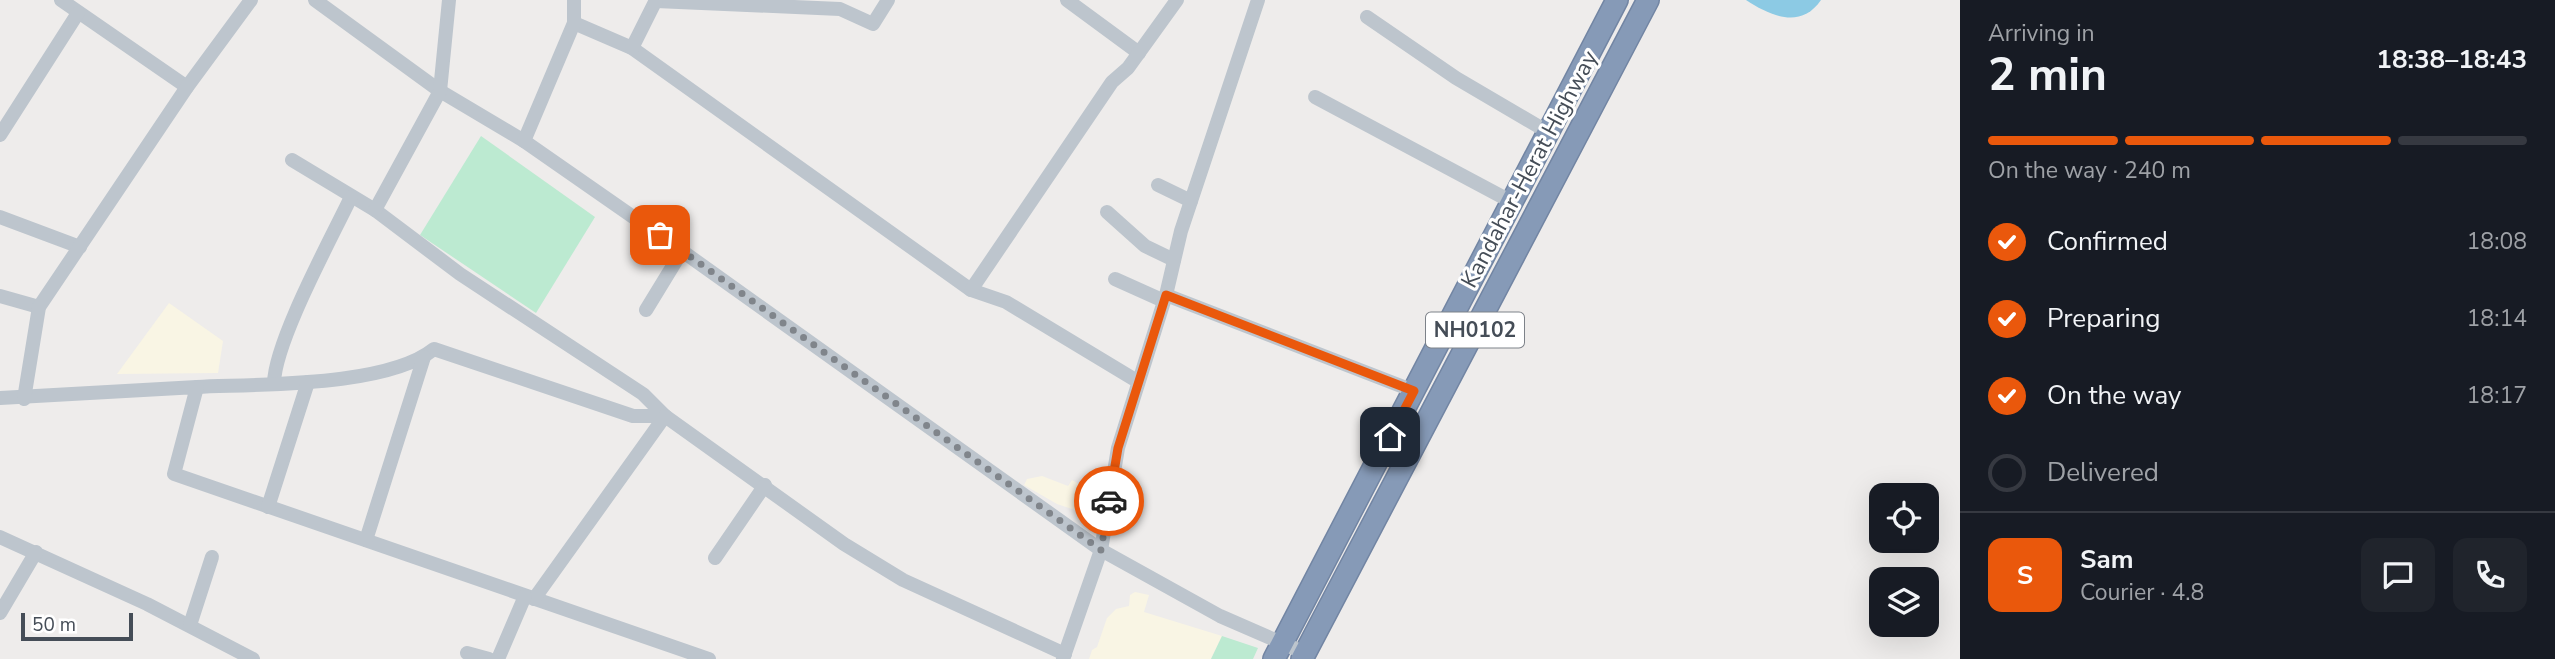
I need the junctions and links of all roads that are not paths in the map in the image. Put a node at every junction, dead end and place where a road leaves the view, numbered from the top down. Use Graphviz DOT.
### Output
graph roads {
  1 [pos="61,0"];
  2 [pos="251,0"];
  3 [pos="314,0"];
  4 [pos="449,0"];
  5 [pos="575,0"];
  6 [pos="656,0"];
  7 [pos="888,0"];
  8 [pos="1067,0"];
  9 [pos="1177,0"];
  10 [pos="1258,0"];
  11 [pos="1617,0"];
  12 [pos="1648,0"];
  13 [pos="793,4"];
  14 [pos="78,13"];
  15 [pos="1367,17"];
  16 [pos="574,23"];
  17 [pos="632,48"];
  18 [pos="1139,53"];
  19 [pos="187,87"];
  20 [pos="440,91"];
  21 [pos="1315,97"];
  22 [pos="1548,132"];
  23 [pos="0,135"];
  24 [pos="524,141"];
  25 [pos="292,160"];
  26 [pos="1158,185"];
  27 [pos="351,197"];
  28 [pos="1191,201"];
  29 [pos="1512,202"];
  30 [pos="375,210"];
  31 [pos="1107,212"];
  32 [pos="0,217"];
  33 [pos="80,247"];
  34 [pos="682,251"];
  35 [pos="1174,260"];
  36 [pos="1115,279"];
  37 [pos="971,290"];
  38 [pos="0,296"];
  39 [pos="1165,298"];
  40 [pos="39,307"];
  41 [pos="646,310"];
  42 [pos="424,358"];
  43 [pos="1137,381"];
  44 [pos="308,382"];
  45 [pos="274,383"];
  46 [pos="197,387"];
  47 [pos="1414,391"];
  48 [pos="0,398"];
  49 [pos="24,399"];
  50 [pos="664,416"];
  51 [pos="765,485"];
  52 [pos="268,507"];
  53 [pos="0,537"];
  54 [pos="366,540"];
  55 [pos="1101,550"];
  56 [pos="36,552"];
  57 [pos="212,557"];
  58 [pos="715,558"];
  59 [pos="530,597"];
  60 [pos="0,613"];
  61 [pos="190,625"];
  62 [pos="1278,651"];
  63 [pos="467,653"];
  64 [pos="235,656"];
  65 [pos="1303,656"];
  66 [pos="1064,657"];
  67 [pos="253,659"];
  68 [pos="489,659"];
  69 [pos="498,659"];
  70 [pos="709,659"];
  1 -- 14 [label="street"];
  2 -- 19 [label="street"];
  3 -- 20 [label="street"];
  4 -- 20 [label="street"];
  5 -- 16 [label="street"];
  6 -- 13 [label="street"];
  6 -- 17 [label="street"];
  7 -- 13 [label="street"];
  8 -- 18 [label="street"];
  9 -- 18 [label="street"];
  10 -- 28 [label="street"];
  11 -- 22 [label="highway, Kandahar-Herat Highway / NH0102"];
  12 -- 65 [label="highway, Kandahar-Herat Highway / NH0102"];
  14 -- 19 [label="street"];
  14 -- 23 [label="street"];
  15 -- 22 [label="street"];
  16 -- 17 [label="street"];
  16 -- 24 [label="street"];
  17 -- 37 [label="street"];
  18 -- 37 [label="street"];
  19 -- 33 [label="street"];
  20 -- 24 [label="street"];
  20 -- 30 [label="street"];
  21 -- 29 [label="street"];
  22 -- 29 [label="highway, Kandahar-Herat Highway / NH0102"];
  24 -- 34 [label="street"];
  25 -- 27 [label="street"];
  26 -- 28 [label="street"];
  27 -- 30 [label="street"];
  27 -- 45 [label="street"];
  28 -- 35 [label="street"];
  29 -- 47 [label="highway, Kandahar-Herat Highway / NH0102"];
  30 -- 50 [label="street"];
  31 -- 35 [label="street"];
  32 -- 33 [label="street"];
  33 -- 40 [label="street"];
  34 -- 41 [label="street"];
  34 -- 55 [label="street"];
  35 -- 39 [label="street"];
  36 -- 39 [label="street"];
  37 -- 43 [label="street"];
  38 -- 40 [label="street"];
  39 -- 43 [label="street"];
  39 -- 47 [label="street"];
  40 -- 49 [label="street"];
  42 -- 44 [label="street"];
  42 -- 50 [label="street"];
  42 -- 54 [label="street"];
  43 -- 55 [label="street"];
  44 -- 45 [label="street"];
  44 -- 52 [label="street"];
  45 -- 46 [label="street"];
  46 -- 49 [label="street"];
  46 -- 52 [label="street"];
  47 -- 62 [label="highway, Kandahar-Herat Highway / NH0102"];
  48 -- 49 [label="street"];
  50 -- 51 [label="street"];
  50 -- 59 [label="street"];
  51 -- 58 [label="street"];
  51 -- 66 [label="street"];
  52 -- 54 [label="street"];
  53 -- 56 [label="street"];
  54 -- 59 [label="street"];
  55 -- 62 [label="street"];
  55 -- 66 [label="street"];
  56 -- 60 [label="street"];
  56 -- 61 [label="street"];
  57 -- 61 [label="street"];
  59 -- 69 [label="street"];
  59 -- 70 [label="street"];
  61 -- 64 [label="street"];
  62 -- 65 [label="street"];
  63 -- 68 [label="street"];
  64 -- 67 [label="street"];
}
